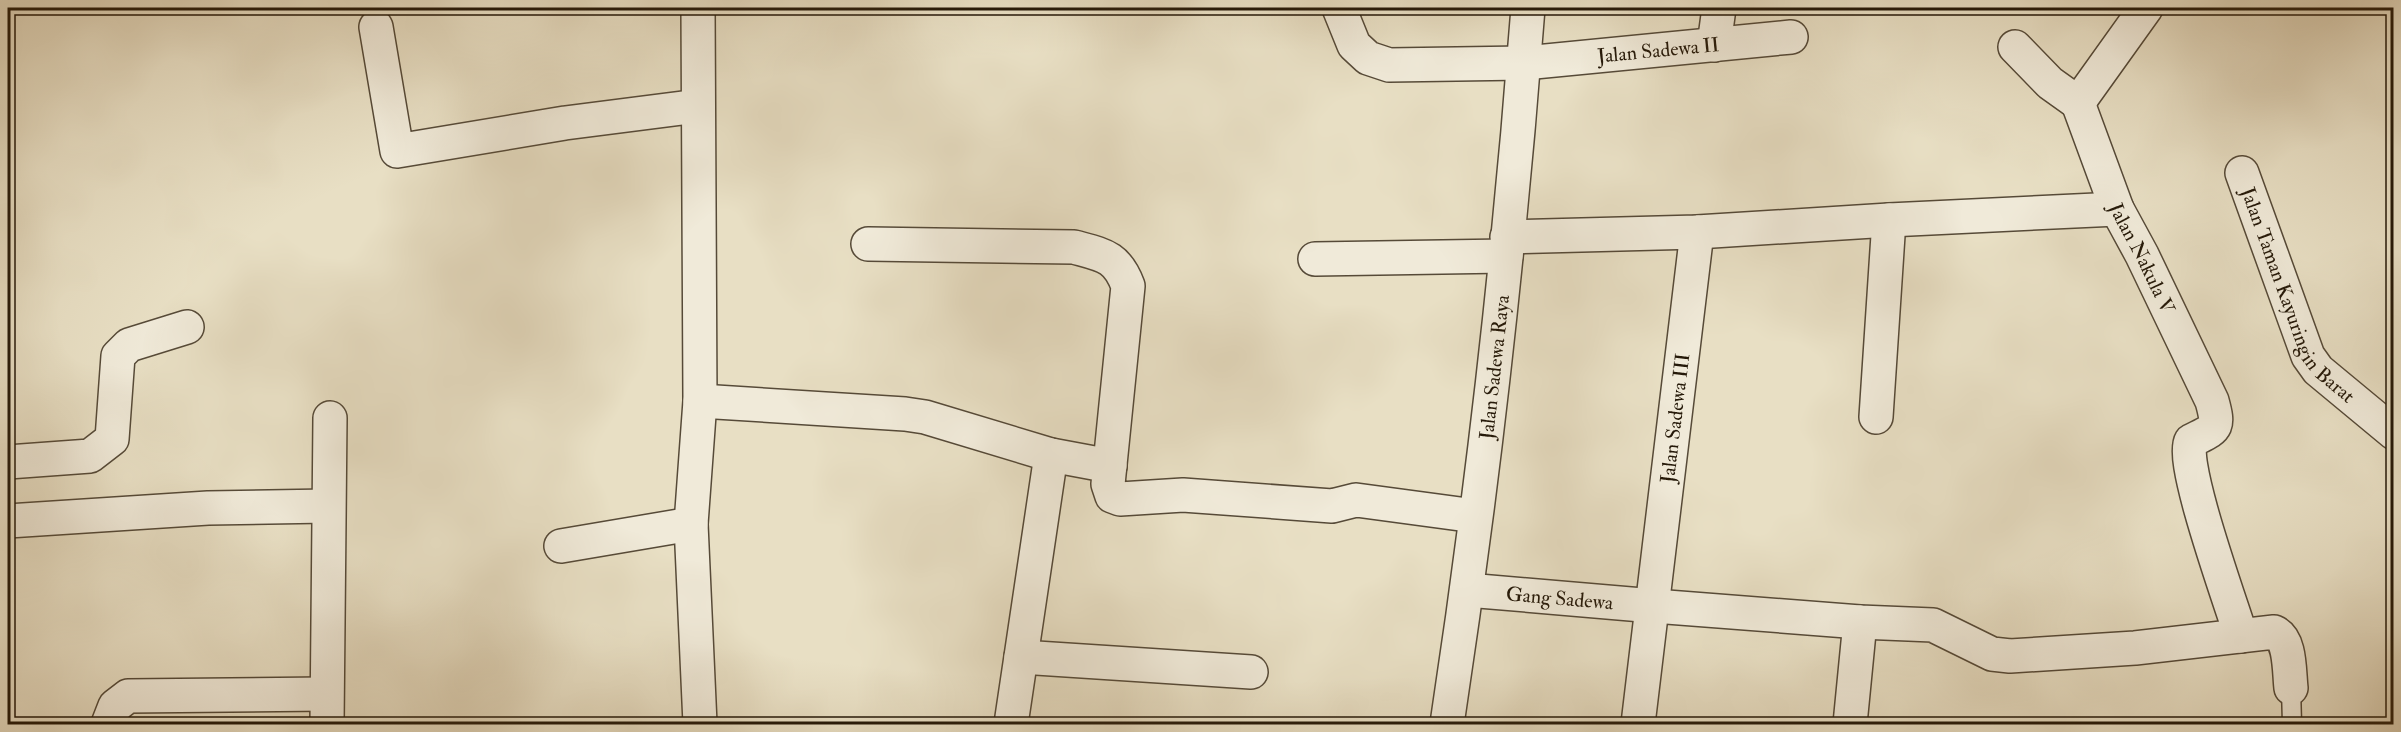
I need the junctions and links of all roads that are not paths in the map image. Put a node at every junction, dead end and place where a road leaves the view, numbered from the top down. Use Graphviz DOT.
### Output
graph roads {
  1 [pos="698,8"];
  2 [pos="1340,8"];
  3 [pos="1528,8"];
  4 [pos="1719,8"];
  5 [pos="2146,8"];
  6 [pos="376,27"];
  7 [pos="1791,37"];
  8 [pos="1714,45"];
  9 [pos="2014,47"];
  10 [pos="1524,63"];
  11 [pos="2078,103"];
  12 [pos="698,106"];
  13 [pos="2242,173"];
  14 [pos="2117,209"];
  15 [pos="1889,220"];
  16 [pos="1697,232"];
  17 [pos="868,244"];
  18 [pos="1506,247"];
  19 [pos="1315,259"];
  20 [pos="187,327"];
  21 [pos="700,401"];
  22 [pos="1876,417"];
  23 [pos="330,418"];
  24 [pos="2394,433"];
  25 [pos="1051,455"];
  26 [pos="8,462"];
  27 [pos="1110,466"];
  28 [pos="327,506"];
  29 [pos="1475,516"];
  30 [pos="8,521"];
  31 [pos="691,524"];
  32 [pos="561,546"];
  33 [pos="1467,590"];
  34 [pos="1654,606"];
  35 [pos="1860,622"];
  36 [pos="2241,636"];
  37 [pos="1022,657"];
  38 [pos="1251,672"];
  39 [pos="2291,688"];
  40 [pos="327,709"];
  41 [pos="108,724"];
  42 [pos="700,724"];
  43 [pos="1011,724"];
  44 [pos="1446,724"];
  45 [pos="1638,724"];
  46 [pos="1850,724"];
  47 [pos="2292,724"];
  1 -- 12 [label="street"];
  2 -- 10 [label="street, Jalan Sadewa II"];
  3 -- 10 [label="street, Jalan Sadewa Raya"];
  4 -- 8 [label="street"];
  5 -- 11 [label="street"];
  6 -- 12 [label="street"];
  7 -- 8 [label="street, Jalan Sadewa II"];
  8 -- 10 [label="street, Jalan Sadewa II"];
  9 -- 11 [label="street"];
  10 -- 18 [label="street, Jalan Sadewa Raya"];
  11 -- 14 [label="street, Jalan Nakula V"];
  12 -- 21 [label="street"];
  13 -- 24 [label="street, Jalan Taman Kayuringin Barat"];
  14 -- 15 [label="street"];
  14 -- 36 [label="street, Jalan Nakula V"];
  15 -- 16 [label="street"];
  15 -- 22 [label="street"];
  16 -- 18 [label="street"];
  16 -- 34 [label="street, Jalan Sadewa III"];
  17 -- 27 [label="street"];
  18 -- 19 [label="street"];
  18 -- 29 [label="street, Jalan Sadewa Raya"];
  20 -- 26 [label="street"];
  21 -- 25 [label="street"];
  21 -- 31 [label="street"];
  23 -- 28 [label="street"];
  25 -- 27 [label="street"];
  25 -- 37 [label="street"];
  27 -- 29 [label="street"];
  28 -- 30 [label="street"];
  28 -- 40 [label="street"];
  29 -- 33 [label="street, Jalan Sadewa Raya"];
  31 -- 32 [label="street"];
  31 -- 42 [label="street"];
  33 -- 34 [label="street, Gang Sadewa"];
  33 -- 44 [label="street, Jalan Sadewa Raya"];
  34 -- 35 [label="street, Gang Sadewa"];
  34 -- 45 [label="street, Jalan Sadewa III"];
  35 -- 36 [label="street, Gang Sadewa"];
  35 -- 46 [label="street"];
  36 -- 39 [label="street, Gang Sadewa"];
  37 -- 38 [label="street"];
  37 -- 43 [label="street"];
  39 -- 47 [label="lane"];
  40 -- 41 [label="street"];
}
